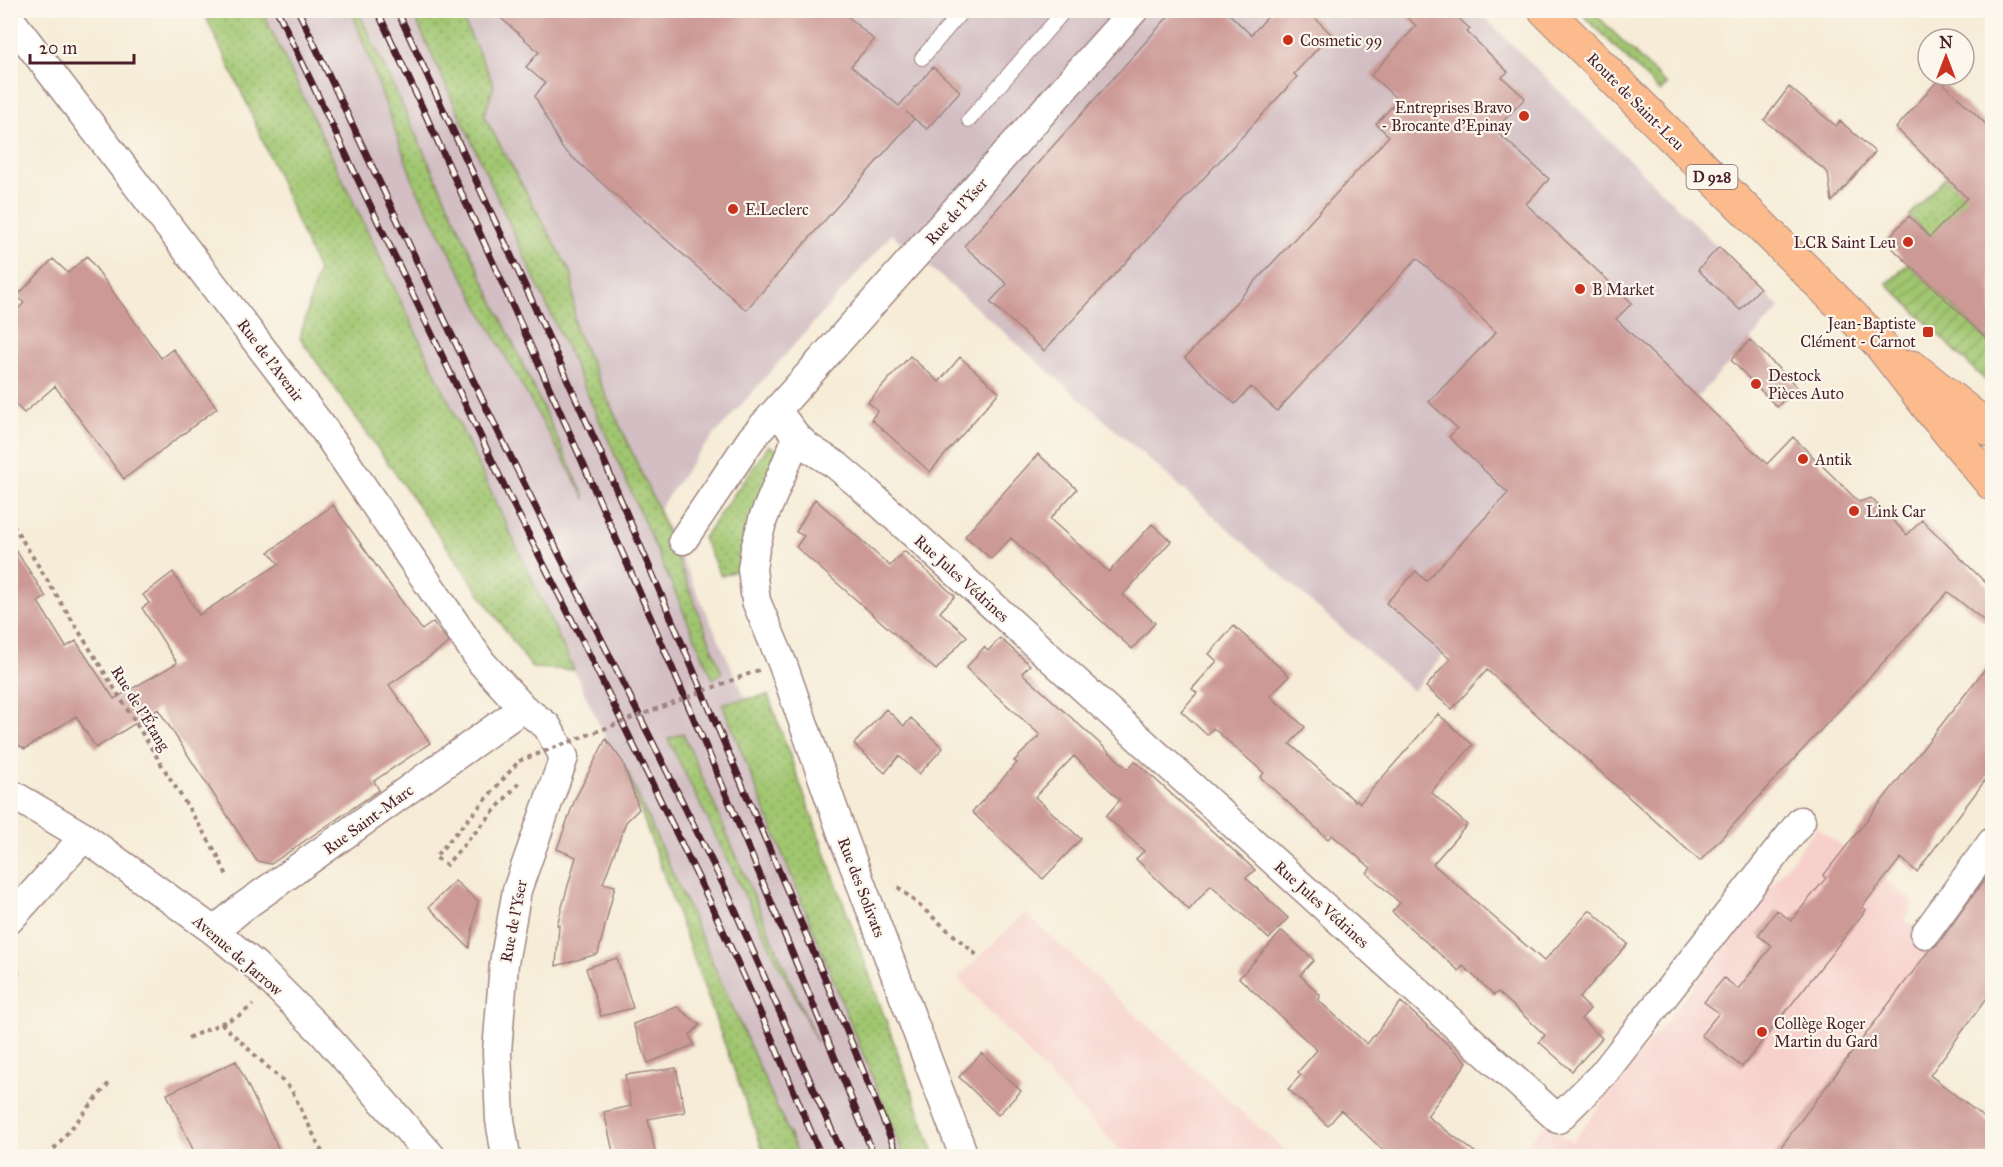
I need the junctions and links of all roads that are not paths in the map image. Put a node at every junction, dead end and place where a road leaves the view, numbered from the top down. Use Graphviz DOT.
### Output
graph roads {
  1 [pos="963,10"];
  2 [pos="1065,10"];
  3 [pos="1134,10"];
  4 [pos="1545,10"];
  5 [pos="10,19"];
  6 [pos="922,58"];
  7 [pos="969,120"];
  8 [pos="1879,343"];
  9 [pos="777,411"];
  10 [pos="1992,431"];
  11 [pos="797,436"];
  12 [pos="1992,484"];
  13 [pos="683,540"];
  14 [pos="523,708"];
  15 [pos="10,793"];
  16 [pos="1801,821"];
  17 [pos="84,837"];
  18 [pos="1992,842"];
  19 [pos="10,918"];
  20 [pos="214,931"];
  21 [pos="1925,934"];
  22 [pos="431,1156"];
  23 [pos="506,1156"];
  24 [pos="964,1156"];
  1 -- 6 [label="lane"];
  2 -- 7 [label="lane"];
  3 -- 9 [label="street, Rue de l'Yser"];
  4 -- 8 [label="main road, Route de Saint-Leu / D 928"];
  5 -- 14 [label="street, Rue de l'Avenir"];
  8 -- 10 [label="main road, Route de Saint-Leu / D 928"];
  8 -- 12 [label="main road, Route de Saint-Leu / D 928"];
  9 -- 11 [label="street"];
  9 -- 13 [label="street, Rue de l'Yser"];
  11 -- 16 [label="street, Rue Jules Védrines"];
  11 -- 24 [label="street, Rue des Solivats"];
  14 -- 20 [label="street, Rue Saint-Marc"];
  14 -- 23 [label="street, Rue de l'Yser"];
  15 -- 17 [label="street, Avenue de Jarrow"];
  17 -- 19 [label="street"];
  17 -- 20 [label="street, Avenue de Jarrow"];
  18 -- 21 [label="street"];
  20 -- 22 [label="street, Avenue de Jarrow"];
}
